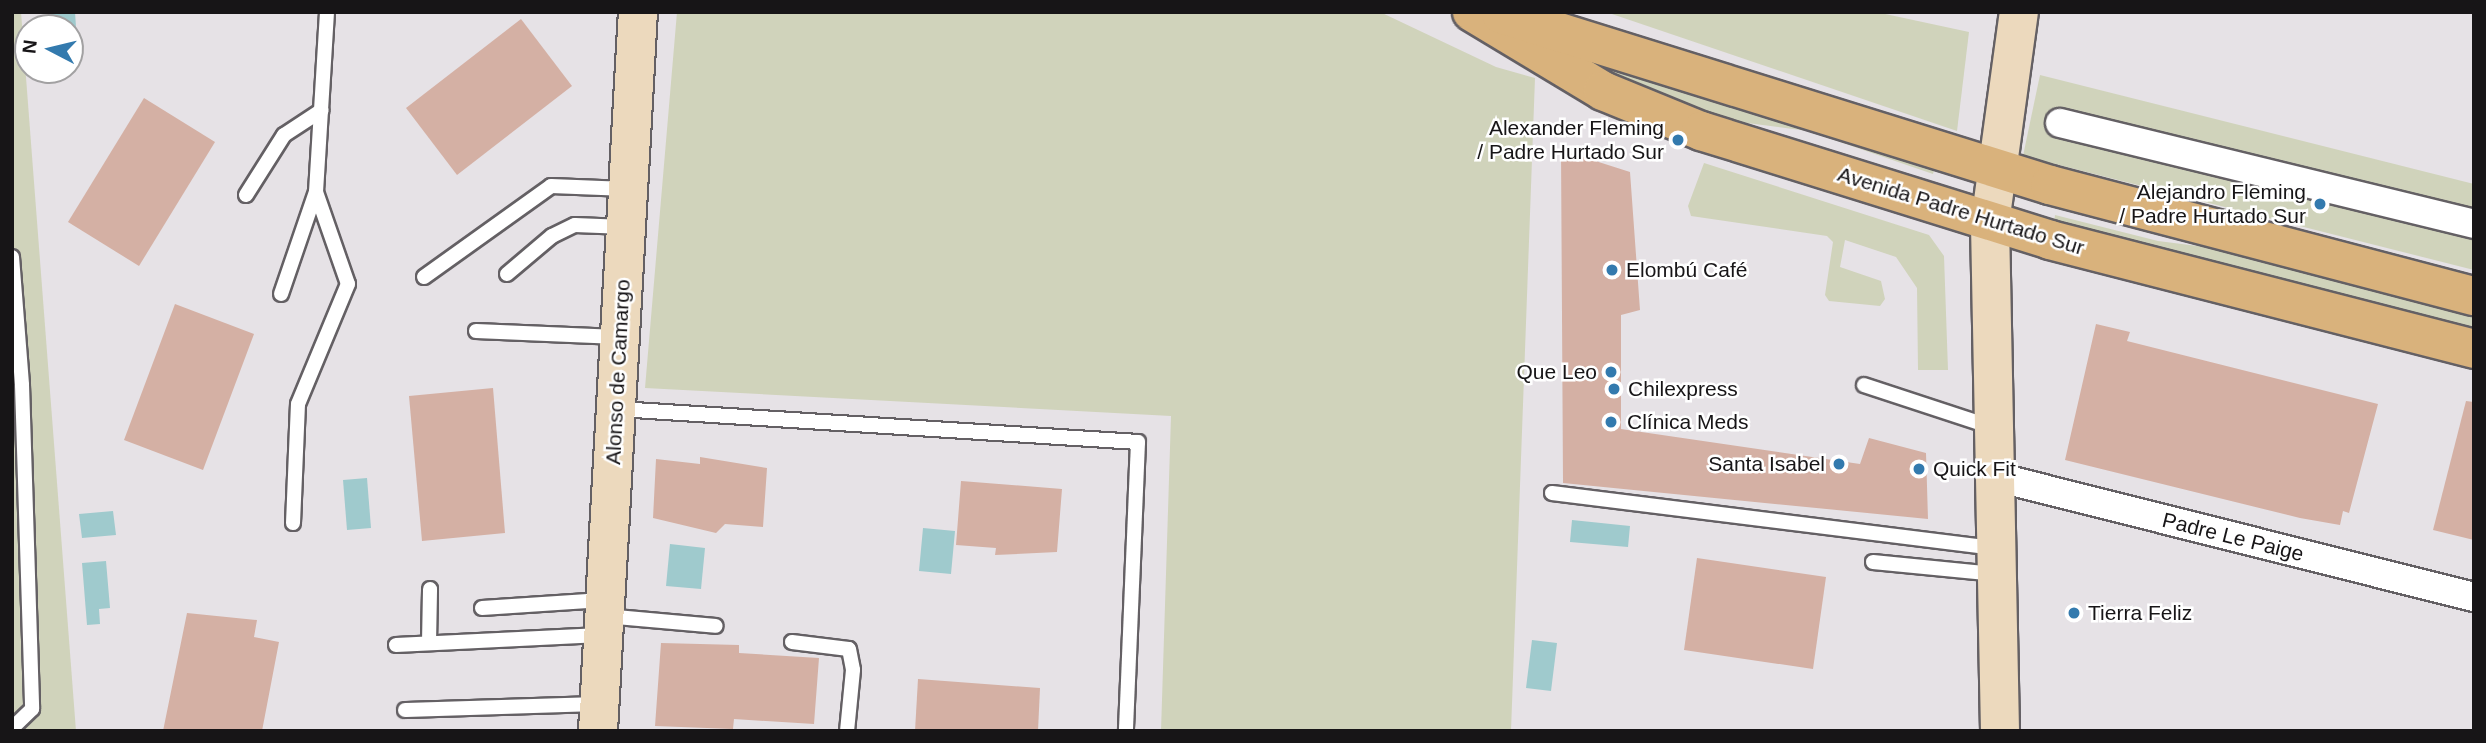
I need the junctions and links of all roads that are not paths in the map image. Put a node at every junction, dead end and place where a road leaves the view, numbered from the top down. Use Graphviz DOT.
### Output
graph roads {
  1 [pos="327,12"];
  2 [pos="638,12"];
  3 [pos="1472,12"];
  4 [pos="1495,12"];
  5 [pos="2020,12"];
  6 [pos="1549,19"];
  7 [pos="322,110"];
  8 [pos="2060,123"];
  9 [pos="1995,167"];
  10 [pos="316,192"];
  11 [pos="246,195"];
  12 [pos="628,208"];
  13 [pos="1990,223"];
  14 [pos="2474,224"];
  15 [pos="12,257"];
  16 [pos="507,274"];
  17 [pos="424,277"];
  18 [pos="281,294"];
  19 [pos="2474,296"];
  20 [pos="476,331"];
  21 [pos="620,337"];
  22 [pos="2474,349"];
  23 [pos="17,385"];
  24 [pos="1864,385"];
  25 [pos="616,409"];
  26 [pos="1992,426"];
  27 [pos="1992,476"];
  28 [pos="1552,493"];
  29 [pos="293,523"];
  30 [pos="1995,561"];
  31 [pos="1873,562"];
  32 [pos="430,589"];
  33 [pos="2474,597"];
  34 [pos="482,608"];
  35 [pos="604,617"];
  36 [pos="716,626"];
  37 [pos="792,642"];
  38 [pos="429,643"];
  39 [pos="396,645"];
  40 [pos="405,710"];
  41 [pos="598,717"];
  42 [pos="12,728"];
  43 [pos="847,731"];
  44 [pos="1126,731"];
  45 [pos="2000,731"];
  1 -- 7 [label="lane"];
  2 -- 12 [label="street, Alonso de Camargo"];
  3 -- 13 [label="main road, Avenida Padre Hurtado Sur"];
  4 -- 6 [label="main road"];
  5 -- 9 [label="street"];
  6 -- 9 [label="main road"];
  7 -- 10 [label="lane"];
  7 -- 11 [label="lane"];
  8 -- 14 [label="street"];
  9 -- 13 [label="street"];
  9 -- 19 [label="main road"];
  10 -- 18 [label="lane"];
  10 -- 29 [label="lane"];
  12 -- 16 [label="lane"];
  12 -- 17 [label="lane"];
  12 -- 21 [label="street, Alonso de Camargo"];
  13 -- 22 [label="main road, Avenida Padre Hurtado Sur"];
  13 -- 26 [label="street"];
  15 -- 23 [label="lane"];
  20 -- 21 [label="lane"];
  21 -- 25 [label="street, Alonso de Camargo"];
  23 -- 42 [label="lane"];
  24 -- 26 [label="lane"];
  25 -- 35 [label="street, Alonso de Camargo"];
  25 -- 44 [label="lane"];
  26 -- 27 [label="street"];
  27 -- 30 [label="street"];
  27 -- 33 [label="street, Padre Le Paige"];
  28 -- 30 [label="lane"];
  30 -- 31 [label="lane"];
  30 -- 45 [label="street"];
  32 -- 38 [label="lane"];
  34 -- 35 [label="lane"];
  35 -- 36 [label="lane"];
  35 -- 38 [label="lane"];
  35 -- 41 [label="street, Alonso de Camargo"];
  37 -- 43 [label="lane"];
  38 -- 39 [label="lane"];
  40 -- 41 [label="lane"];
}
